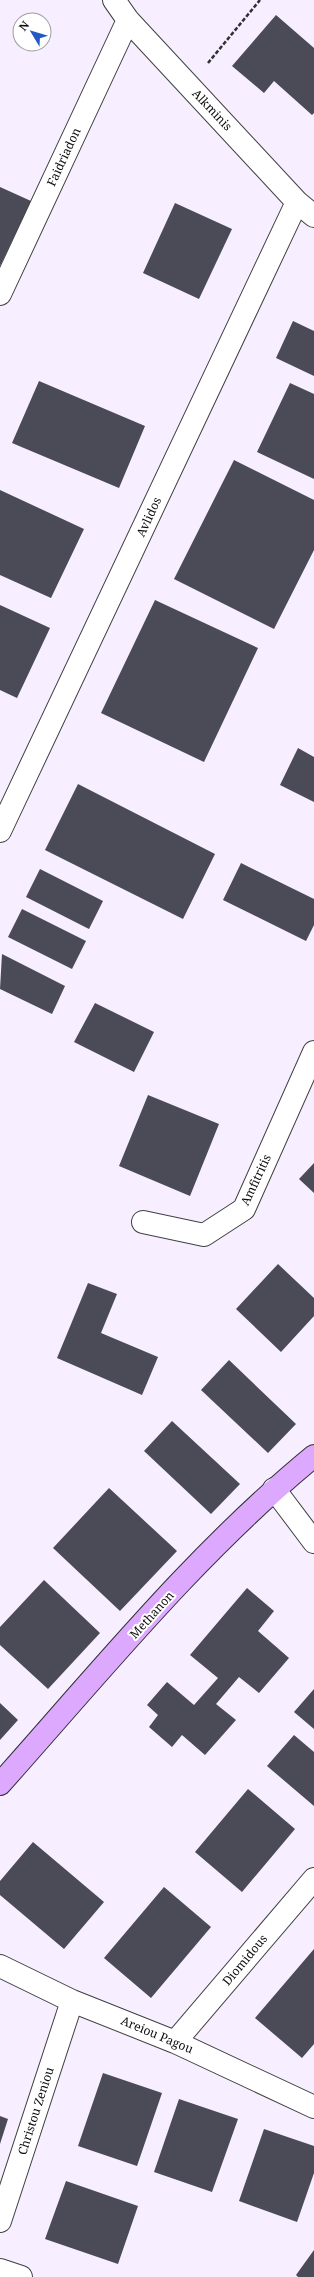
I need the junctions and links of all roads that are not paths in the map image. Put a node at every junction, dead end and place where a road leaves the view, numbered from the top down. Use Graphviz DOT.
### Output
graph roads {
  1 [pos="114,0"];
  2 [pos="128,20"];
  3 [pos="297,202"];
  4 [pos="314,216"];
  5 [pos="0,294"];
  6 [pos="0,831"];
  7 [pos="314,1052"];
  8 [pos="143,1222"];
  9 [pos="314,1456"];
  10 [pos="274,1489"];
  11 [pos="314,1542"];
  12 [pos="0,1784"];
  13 [pos="314,1879"];
  14 [pos="0,1966"];
  15 [pos="72,2001"];
  16 [pos="175,2042"];
  17 [pos="314,2107"];
  18 [pos="0,2221"];
  19 [pos="0,2270"];
  20 [pos="21,2277"];
  1 -- 2 [label="street, Alkminis"];
  2 -- 3 [label="street, Alkminis"];
  2 -- 5 [label="street, Faidriadon"];
  3 -- 4 [label="street, Alkminis"];
  3 -- 6 [label="street, Avlidos"];
  7 -- 8 [label="street, Amfitritis"];
  9 -- 10 [label="street, Methanon"];
  10 -- 11 [label="street"];
  10 -- 12 [label="street, Methanon"];
  13 -- 16 [label="street, Diomidous"];
  14 -- 15 [label="street, Areiou Pagou"];
  15 -- 16 [label="street, Areiou Pagou"];
  15 -- 18 [label="street, Christou Zeniou"];
  16 -- 17 [label="street, Areiou Pagou"];
  19 -- 20 [label="street"];
}
